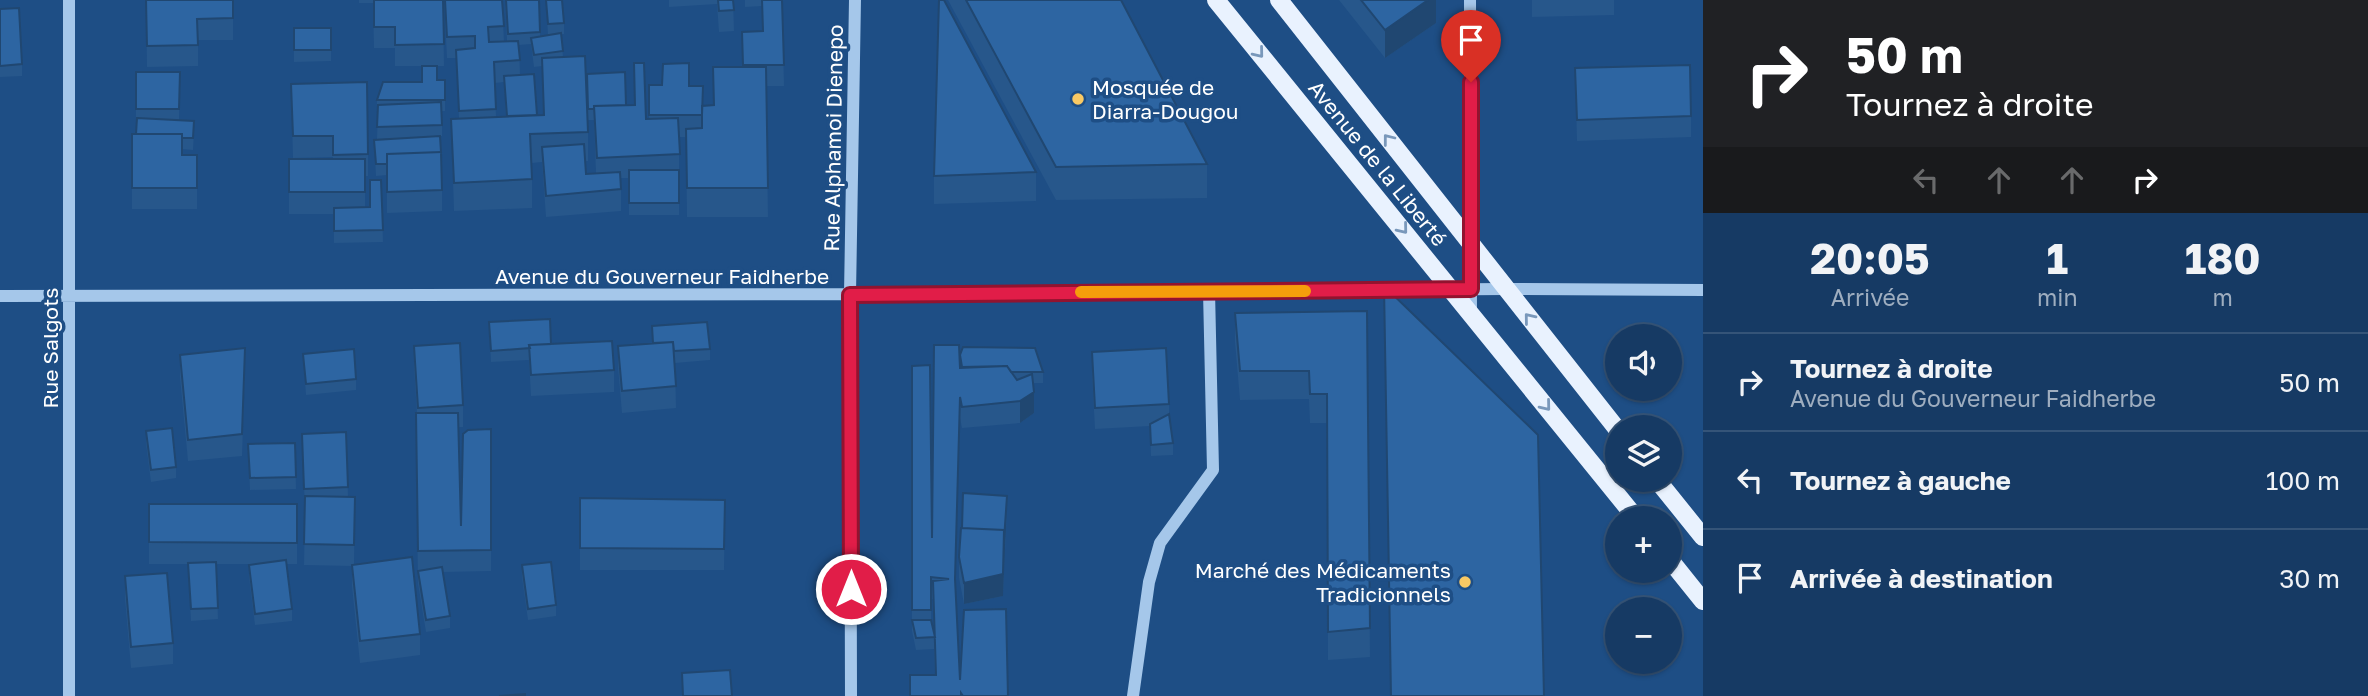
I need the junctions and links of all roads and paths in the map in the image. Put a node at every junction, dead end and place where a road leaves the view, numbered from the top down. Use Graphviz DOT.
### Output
graph roads {
  1 [pos="69,0"];
  2 [pos="855,0"];
  3 [pos="1216,0"];
  4 [pos="1279,0"];
  5 [pos="1470,0"];
  6 [pos="1472,246"];
  7 [pos="1471,289"];
  8 [pos="1505,289"];
  9 [pos="1452,290"];
  10 [pos="1703,290"];
  11 [pos="1209,291"];
  12 [pos="850,295"];
  13 [pos="0,296"];
  14 [pos="70,296"];
  15 [pos="1471,313"];
  16 [pos="1606,415"];
  17 [pos="1667,492"];
  18 [pos="1626,506"];
  19 [pos="1703,537"];
  20 [pos="1682,575"];
  21 [pos="1703,601"];
  22 [pos="69,696"];
  23 [pos="851,696"];
  24 [pos="1133,696"];
  1 -- 14 [label="street, Rue Salgots"];
  2 -- 12 [label="street, Rue Alphamoi Dienepo"];
  3 -- 9 [label="main road, Avenue de la Liberté, one-way"];
  6 -- 4 [label="main road, Avenue de la Liberté, one-way"];
  5 -- 6 [label="street"];
  6 -- 7 [label="street"];
  6 -- 8 [label="main road, Avenue de la Liberté"];
  7 -- 8 [label="street, Avenue du Gouverneur Faidherbe"];
  7 -- 9 [label="street, Avenue du Gouverneur Faidherbe"];
  7 -- 15 [label="street"];
  8 -- 10 [label="street, Avenue du Gouverneur Faidherbe"];
  16 -- 8 [label="main road, Avenue de la Liberté, one-way"];
  9 -- 11 [label="street, Avenue du Gouverneur Faidherbe"];
  9 -- 15 [label="main road, Avenue de la Liberté"];
  11 -- 12 [label="street, Avenue du Gouverneur Faidherbe"];
  11 -- 24 [label="street"];
  12 -- 14 [label="street, Avenue du Gouverneur Faidherbe"];
  12 -- 23 [label="street, Rue Alphamoi Dienepo"];
  13 -- 14 [label="street, Avenue du Gouverneur Faidherbe"];
  14 -- 22 [label="street, Rue Salgots"];
  15 -- 18 [label="main road, Avenue de la Liberté, one-way"];
  17 -- 19 [label="main road"];
  20 -- 21 [label="main road"];
}
